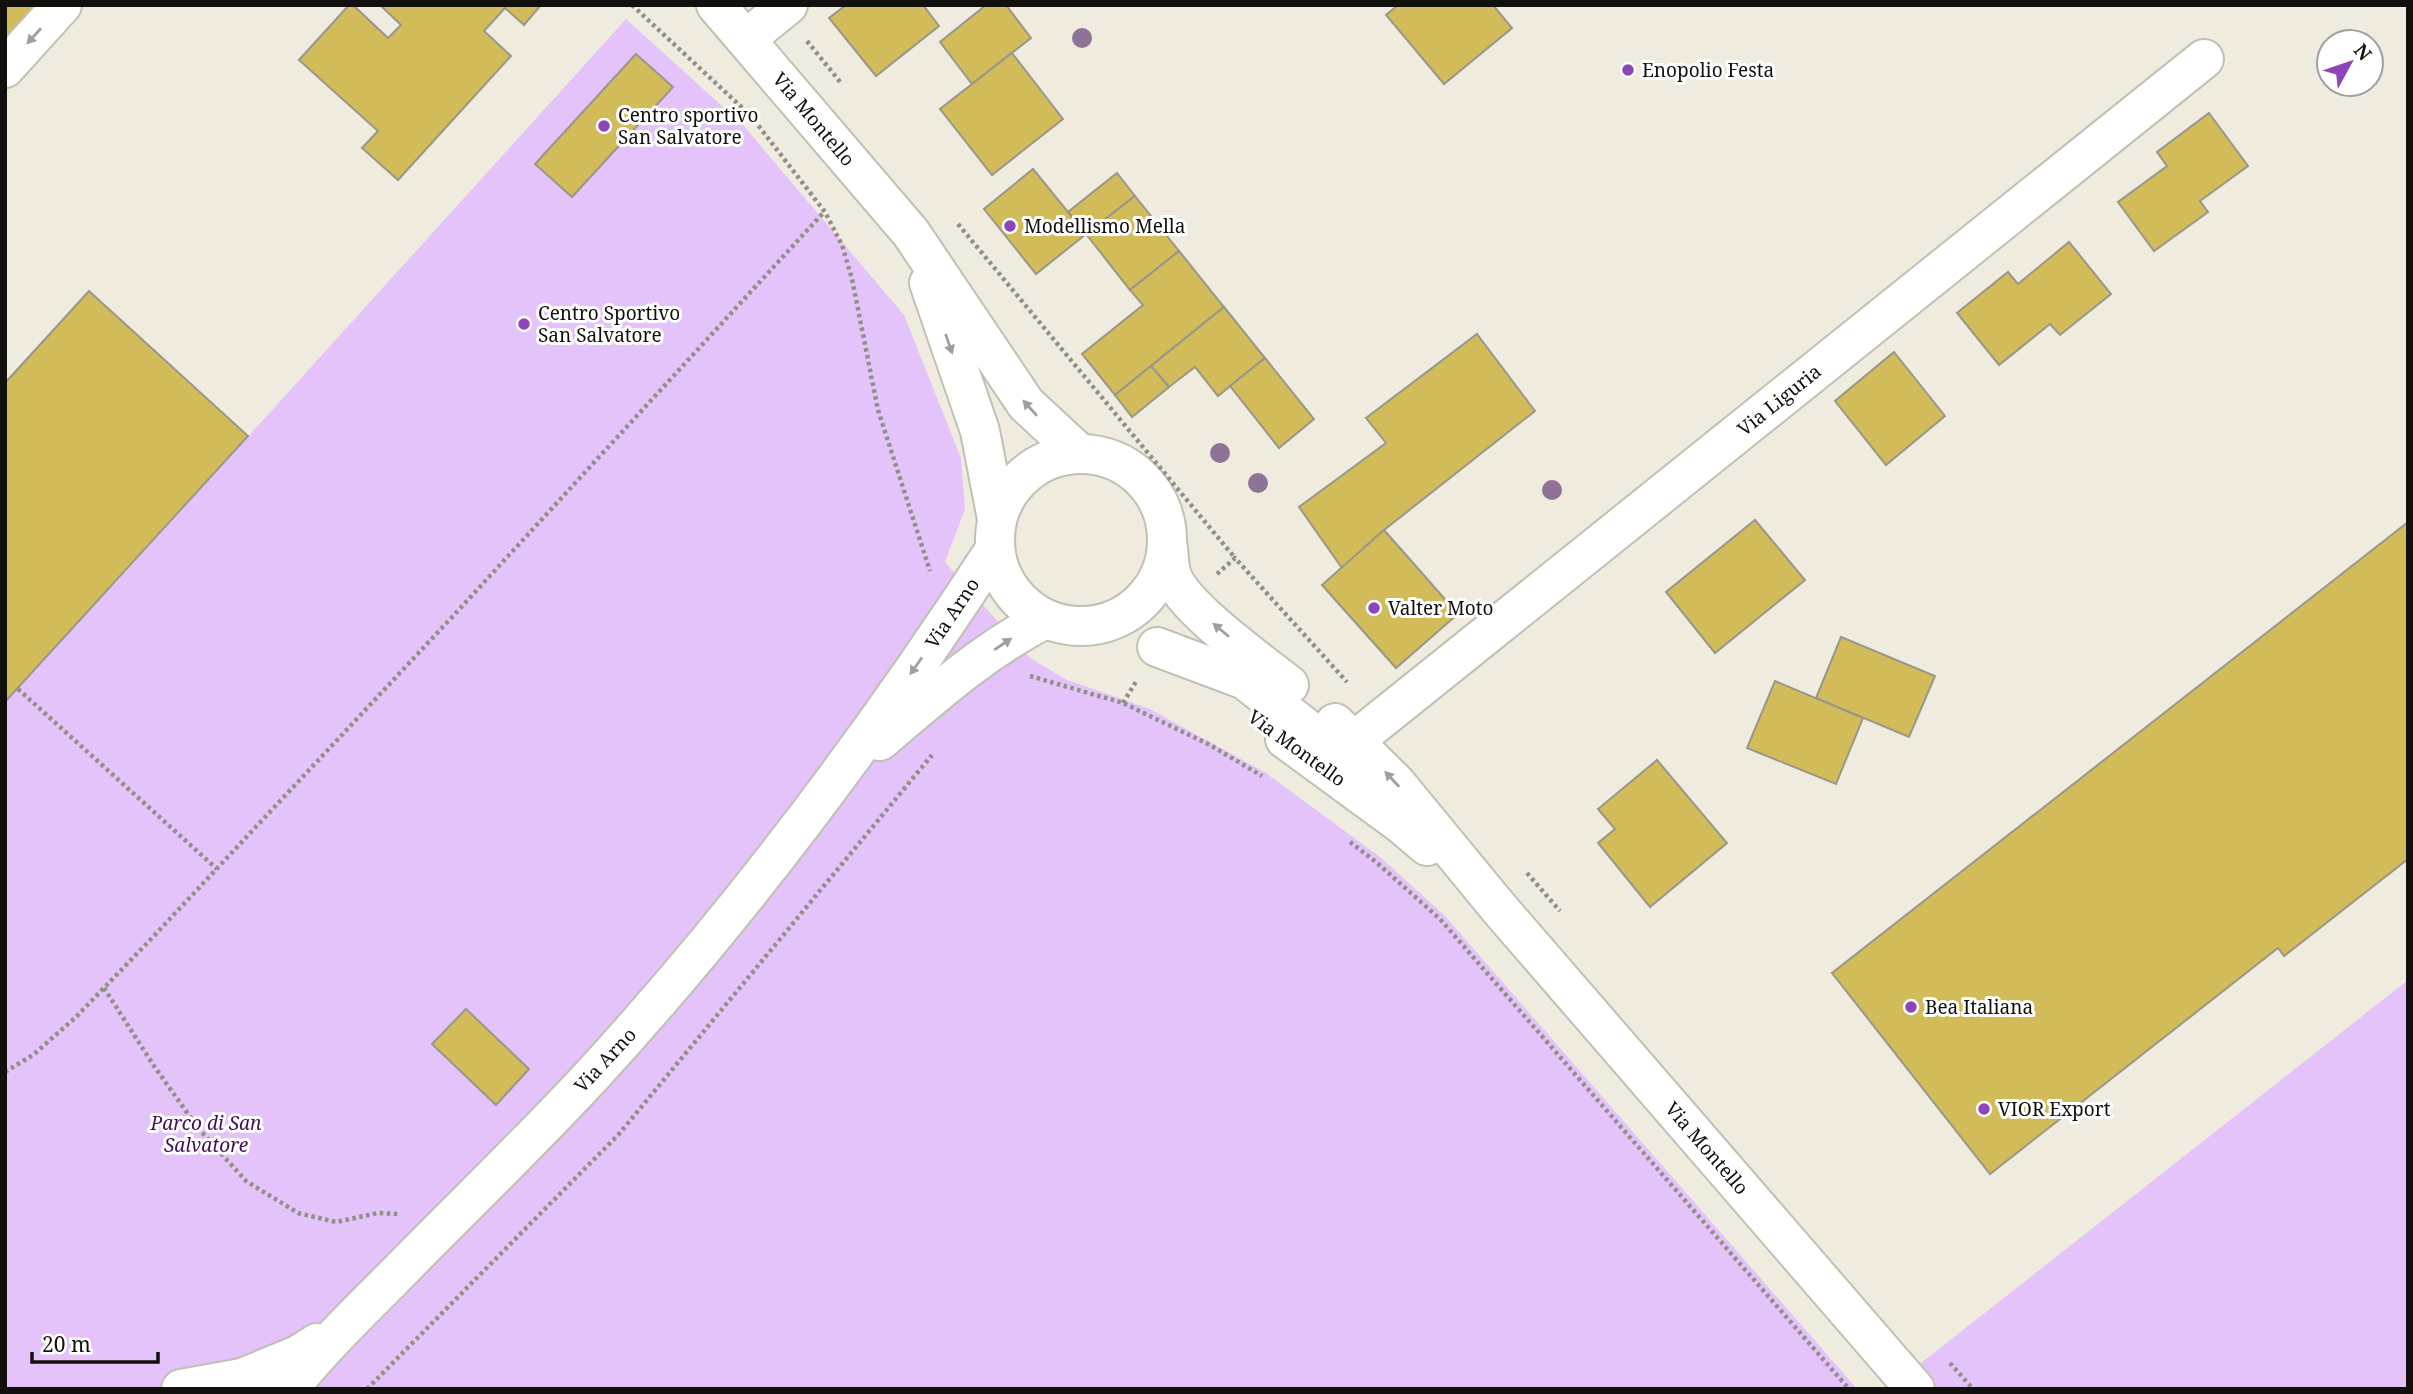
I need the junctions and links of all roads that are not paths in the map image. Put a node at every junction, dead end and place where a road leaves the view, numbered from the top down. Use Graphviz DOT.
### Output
graph roads {
  1 [pos="62,5"];
  2 [pos="716,5"];
  3 [pos="785,8"];
  4 [pos="746,39"];
  5 [pos="2204,59"];
  6 [pos="5,68"];
  7 [pos="911,233"];
  8 [pos="1080,454"];
  9 [pos="996,534"];
  10 [pos="1168,548"];
  11 [pos="1045,620"];
  12 [pos="1104,624"];
  13 [pos="1157,647"];
  14 [pos="1354,741"];
  15 [pos="836,779"];
  16 [pos="1498,907"];
  17 [pos="351,1320"];
  18 [pos="181,1389"];
  19 [pos="289,1389"];
  20 [pos="1916,1389"];
  1 -- 6 [label="street, one-way"];
  2 -- 4 [label="street, Via Montello"];
  3 -- 4 [label="street"];
  4 -- 7 [label="street, Via Montello"];
  5 -- 14 [label="street, Via Liguria"];
  8 -- 7 [label="street, Via Montello, one-way"];
  7 -- 9 [label="street, Via Montello, one-way"];
  8 -- 9 [label="street"];
  8 -- 10 [label="street"];
  9 -- 11 [label="street"];
  9 -- 15 [label="street, Via Arno, one-way"];
  10 -- 12 [label="street"];
  14 -- 10 [label="street, Via Montello, one-way"];
  11 -- 12 [label="street"];
  15 -- 11 [label="street, Via Arno, one-way"];
  12 -- 13 [label="street, Via Montello"];
  13 -- 14 [label="street, Via Montello"];
  13 -- 16 [label="street, Via Montello"];
  16 -- 14 [label="street, Via Montello, one-way"];
  15 -- 17 [label="street, Via Arno"];
  16 -- 20 [label="street, Via Montello"];
  17 -- 18 [label="street, Via Arno"];
  17 -- 19 [label="street, Via Arno"];
}
